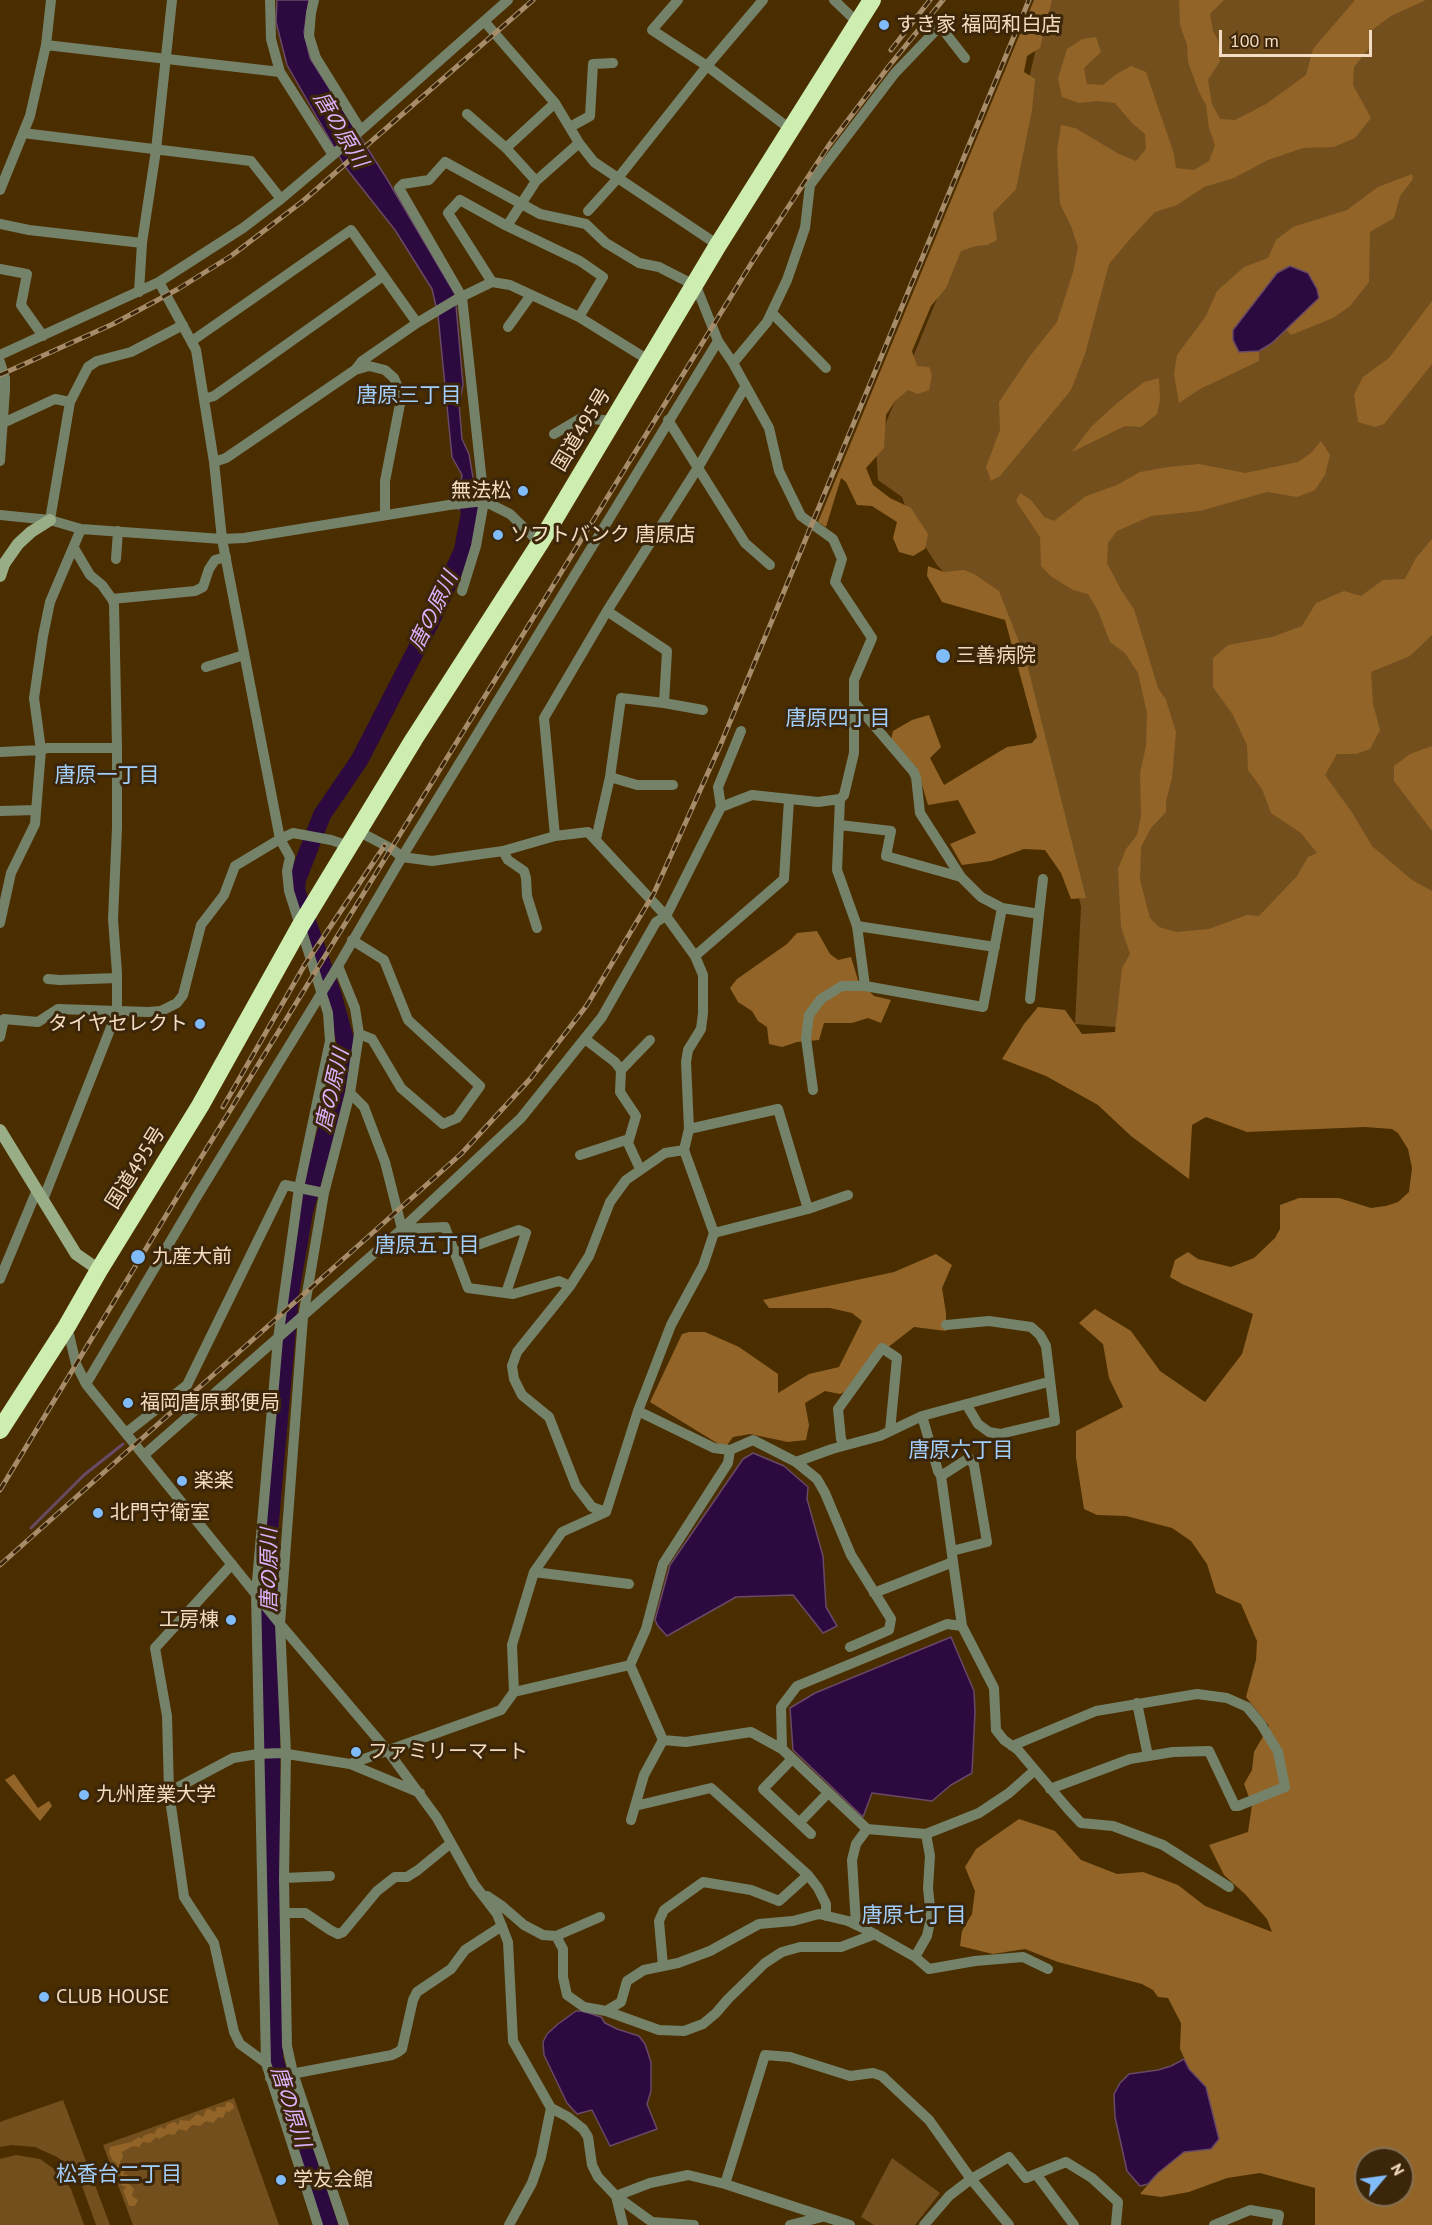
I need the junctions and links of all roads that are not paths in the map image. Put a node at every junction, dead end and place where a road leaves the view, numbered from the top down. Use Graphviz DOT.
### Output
graph roads {
  1 [pos="51,0"];
  2 [pos="172,0"];
  3 [pos="270,0"];
  4 [pos="315,0"];
  5 [pos="508,0"];
  6 [pos="678,0"];
  7 [pos="764,0"];
  8 [pos="834,0"];
  9 [pos="872,0"];
  10 [pos="484,21"];
  11 [pos="857,22"];
  12 [pos="46,45"];
  13 [pos="165,58"];
  14 [pos="965,58"];
  15 [pos="613,63"];
  16 [pos="707,66"];
  17 [pos="280,72"];
  18 [pos="555,103"];
  19 [pos="467,114"];
  20 [pos="570,127"];
  21 [pos="790,129"];
  22 [pos="357,132"];
  23 [pos="23,134"];
  24 [pos="579,143"];
  25 [pos="506,148"];
  26 [pos="156,150"];
  27 [pos="333,155"];
  28 [pos="618,178"];
  29 [pos="536,181"];
  30 [pos="0,190"];
  31 [pos="281,199"];
  32 [pos="520,204"];
  33 [pos="588,211"];
  34 [pos="0,224"];
  35 [pos="507,226"];
  36 [pos="142,243"];
  37 [pos="718,245"];
  38 [pos="0,269"];
  39 [pos="383,276"];
  40 [pos="159,282"];
  41 [pos="492,282"];
  42 [pos="696,286"];
  43 [pos="139,292"];
  44 [pos="531,295"];
  45 [pos="460,298"];
  46 [pos="772,313"];
  47 [pos="579,317"];
  48 [pos="417,323"];
  49 [pos="183,325"];
  50 [pos="508,327"];
  51 [pos="43,336"];
  52 [pos="192,341"];
  53 [pos="718,341"];
  54 [pos="0,355"];
  55 [pos="650,361"];
  56 [pos="0,362"];
  57 [pos="733,363"];
  58 [pos="826,368"];
  59 [pos="355,370"];
  60 [pos="745,387"];
  61 [pos="204,399"];
  62 [pos="69,402"];
  63 [pos="668,420"];
  64 [pos="614,421"];
  65 [pos="3,423"];
  66 [pos="554,434"];
  67 [pos="1,439"];
  68 [pos="0,461"];
  69 [pos="214,462"];
  70 [pos="699,466"];
  71 [pos="484,501"];
  72 [pos="0,515"];
  73 [pos="385,516"];
  74 [pos="50,520"];
  75 [pos="81,529"];
  76 [pos="118,531"];
  77 [pos="222,539"];
  78 [pos="540,543"];
  79 [pos="74,548"];
  80 [pos="225,557"];
  81 [pos="116,559"];
  82 [pos="770,565"];
  83 [pos="0,576"];
  84 [pos="462,591"];
  85 [pos="112,599"];
  86 [pos="607,611"];
  87 [pos="244,655"];
  88 [pos="206,667"];
  89 [pos="854,702"];
  90 [pos="664,703"];
  91 [pos="703,710"];
  92 [pos="741,731"];
  93 [pos="117,748"];
  94 [pos="41,750"];
  95 [pos="0,752"];
  96 [pos="610,777"];
  97 [pos="673,785"];
  98 [pos="840,799"];
  99 [pos="789,800"];
  100 [pos="721,807"];
  101 [pos="36,810"];
  102 [pos="0,811"];
  103 [pos="840,825"];
  104 [pos="555,836"];
  105 [pos="280,839"];
  106 [pos="346,839"];
  107 [pos="596,839"];
  108 [pos="503,851"];
  109 [pos="402,857"];
  110 [pos="6,873"];
  111 [pos="961,877"];
  112 [pos="1043,879"];
  113 [pos="1002,908"];
  114 [pos="1039,914"];
  115 [pos="666,916"];
  116 [pos="0,923"];
  117 [pos="300,926"];
  118 [pos="857,926"];
  119 [pos="537,928"];
  120 [pos="352,940"];
  121 [pos="995,947"];
  122 [pos="695,956"];
  123 [pos="336,968"];
  124 [pos="117,978"];
  125 [pos="48,979"];
  126 [pos="865,986"];
  127 [pos="1030,999"];
  128 [pos="117,1012"];
  129 [pos="359,1034"];
  130 [pos="0,1037"];
  131 [pos="585,1039"];
  132 [pos="650,1040"];
  133 [pos="621,1070"];
  134 [pos="813,1090"];
  135 [pos="350,1094"];
  136 [pos="688,1129"];
  137 [pos="0,1130"];
  138 [pos="629,1139"];
  139 [pos="684,1150"];
  140 [pos="580,1155"];
  141 [pos="640,1169"];
  142 [pos="302,1188"];
  143 [pos="322,1193"];
  144 [pos="40,1195"];
  145 [pos="848,1196"];
  146 [pos="808,1209"];
  147 [pos="402,1229"];
  148 [pos="714,1233"];
  149 [pos="455,1253"];
  150 [pos="99,1270"];
  151 [pos="0,1279"];
  152 [pos="570,1286"];
  153 [pos="506,1293"];
  154 [pos="300,1319"];
  155 [pos="946,1325"];
  156 [pos="67,1326"];
  157 [pos="280,1337"];
  158 [pos="1048,1382"];
  159 [pos="86,1384"];
  160 [pos="966,1404"];
  161 [pos="638,1411"];
  162 [pos="922,1416"];
  163 [pos="2,1422"];
  164 [pos="890,1431"];
  165 [pos="126,1433"];
  166 [pos="844,1445"];
  167 [pos="730,1450"];
  168 [pos="144,1455"];
  169 [pos="796,1462"];
  170 [pos="941,1476"];
  171 [pos="606,1512"];
  172 [pos="952,1557"];
  173 [pos="232,1564"];
  174 [pos="534,1572"];
  175 [pos="629,1584"];
  176 [pos="874,1593"];
  177 [pos="258,1596"];
  178 [pos="278,1621"];
  179 [pos="962,1626"];
  180 [pos="850,1647"];
  181 [pos="630,1665"];
  182 [pos="514,1692"];
  183 [pos="1137,1703"];
  184 [pos="663,1740"];
  185 [pos="1012,1746"];
  186 [pos="782,1749"];
  187 [pos="387,1750"];
  188 [pos="261,1753"];
  189 [pos="283,1753"];
  190 [pos="1148,1756"];
  191 [pos="792,1760"];
  192 [pos="350,1764"];
  193 [pos="1035,1770"];
  194 [pos="1050,1789"];
  195 [pos="169,1792"];
  196 [pos="420,1793"];
  197 [pos="827,1794"];
  198 [pos="635,1806"];
  199 [pos="631,1820"];
  200 [pos="802,1820"];
  201 [pos="867,1829"];
  202 [pos="811,1834"];
  203 [pos="926,1834"];
  204 [pos="451,1843"];
  205 [pos="808,1875"];
  206 [pos="330,1876"];
  207 [pos="284,1878"];
  208 [pos="1229,1887"];
  209 [pos="481,1893"];
  210 [pos="285,1913"];
  211 [pos="826,1916"];
  212 [pos="600,1917"];
  213 [pos="856,1925"];
  214 [pos="502,1926"];
  215 [pos="875,1934"];
  216 [pos="556,1936"];
  217 [pos="915,1957"];
  218 [pos="663,1966"];
  219 [pos="1048,1969"];
  220 [pos="606,2011"];
  221 [pos="266,2063"];
  222 [pos="293,2073"];
  223 [pos="270,2078"];
  224 [pos="552,2108"];
  225 [pos="1036,2174"];
  226 [pos="971,2179"];
  227 [pos="725,2184"];
  228 [pos="616,2196"];
  229 [pos="823,2217"];
  230 [pos="929,2223"];
  231 [pos="1219,2224"];
  232 [pos="318,2225"];
  233 [pos="344,2225"];
  234 [pos="509,2225"];
  235 [pos="623,2225"];
  236 [pos="694,2225"];
  237 [pos="790,2225"];
  238 [pos="850,2225"];
  239 [pos="1009,2225"];
  240 [pos="1074,2225"];
  241 [pos="1116,2225"];
  242 [pos="1277,2225"];
  1 -- 12 [label="street"];
  2 -- 13 [label="street"];
  3 -- 17 [label="street"];
  4 -- 22 [label="street"];
  5 -- 10 [label="street"];
  6 -- 16 [label="street"];
  7 -- 16 [label="street"];
  8 -- 11 [label="street"];
  9 -- 11 [label="highway, 国道495号"];
  10 -- 18 [label="street"];
  10 -- 22 [label="street"];
  11 -- 21 [label="highway, 国道495号"];
  12 -- 13 [label="street"];
  12 -- 23 [label="street"];
  13 -- 17 [label="street"];
  13 -- 26 [label="street"];
  14 -- 46 [label="street"];
  15 -- 20 [label="street"];
  16 -- 21 [label="street"];
  16 -- 28 [label="street"];
  17 -- 27 [label="street"];
  18 -- 20 [label="street"];
  18 -- 25 [label="street"];
  19 -- 25 [label="street"];
  20 -- 24 [label="street"];
  21 -- 37 [label="highway, 国道495号"];
  22 -- 27 [label="street"];
  23 -- 26 [label="street"];
  23 -- 30 [label="street"];
  24 -- 28 [label="street"];
  24 -- 29 [label="street"];
  25 -- 29 [label="street"];
  26 -- 31 [label="street"];
  26 -- 36 [label="street"];
  27 -- 31 [label="street"];
  28 -- 33 [label="street"];
  28 -- 37 [label="street"];
  29 -- 32 [label="street"];
  31 -- 40 [label="street"];
  32 -- 35 [label="street"];
  32 -- 42 [label="street"];
  32 -- 45 [label="street"];
  34 -- 36 [label="street"];
  35 -- 41 [label="street"];
  35 -- 47 [label="street"];
  36 -- 43 [label="street"];
  37 -- 42 [label="highway, 国道495号"];
  38 -- 51 [label="street"];
  39 -- 48 [label="street"];
  39 -- 52 [label="street"];
  39 -- 61 [label="street"];
  40 -- 43 [label="street"];
  40 -- 49 [label="street"];
  41 -- 44 [label="street"];
  41 -- 45 [label="street"];
  42 -- 53 [label="street"];
  42 -- 55 [label="highway, 国道495号"];
  43 -- 51 [label="street"];
  44 -- 47 [label="street"];
  44 -- 50 [label="street"];
  45 -- 48 [label="street"];
  45 -- 71 [label="street"];
  46 -- 57 [label="street"];
  46 -- 58 [label="street"];
  47 -- 55 [label="street"];
  48 -- 59 [label="street"];
  49 -- 52 [label="street"];
  49 -- 62 [label="street"];
  51 -- 54 [label="street"];
  52 -- 61 [label="street"];
  53 -- 57 [label="street"];
  53 -- 63 [label="street"];
  55 -- 64 [label="highway, 国道495号"];
  56 -- 65 [label="street"];
  57 -- 60 [label="street"];
  59 -- 69 [label="street"];
  59 -- 73 [label="street"];
  60 -- 70 [label="street"];
  60 -- 89 [label="street"];
  61 -- 69 [label="street"];
  62 -- 65 [label="street"];
  62 -- 74 [label="street"];
  63 -- 70 [label="street"];
  63 -- 109 [label="street"];
  64 -- 66 [label="street"];
  64 -- 78 [label="highway, 国道495号"];
  65 -- 67 [label="street"];
  67 -- 68 [label="street"];
  69 -- 77 [label="street"];
  70 -- 82 [label="street"];
  70 -- 86 [label="street"];
  71 -- 73 [label="street"];
  71 -- 78 [label="street"];
  71 -- 84 [label="street"];
  72 -- 74 [label="street"];
  73 -- 77 [label="street"];
  74 -- 75 [label="street"];
  74 -- 83 [label="street"];
  75 -- 76 [label="street"];
  75 -- 79 [label="street"];
  76 -- 77 [label="street"];
  76 -- 81 [label="street"];
  77 -- 80 [label="street"];
  78 -- 106 [label="highway, 国道495号"];
  79 -- 85 [label="street"];
  79 -- 94 [label="street"];
  80 -- 85 [label="street"];
  80 -- 87 [label="street"];
  85 -- 93 [label="street"];
  86 -- 90 [label="street"];
  86 -- 104 [label="street"];
  87 -- 88 [label="street"];
  87 -- 105 [label="street"];
  89 -- 98 [label="street"];
  89 -- 111 [label="street"];
  90 -- 91 [label="street"];
  90 -- 96 [label="street"];
  92 -- 100 [label="street"];
  93 -- 94 [label="street"];
  93 -- 124 [label="street"];
  94 -- 95 [label="street"];
  94 -- 101 [label="street"];
  96 -- 97 [label="street"];
  96 -- 107 [label="street"];
  98 -- 99 [label="street"];
  98 -- 103 [label="street"];
  99 -- 100 [label="street"];
  99 -- 122 [label="street"];
  100 -- 115 [label="street"];
  101 -- 102 [label="street"];
  101 -- 110 [label="street"];
  103 -- 111 [label="street"];
  103 -- 118 [label="street"];
  104 -- 107 [label="street"];
  104 -- 108 [label="street"];
  105 -- 106 [label="street"];
  105 -- 117 [label="street"];
  105 -- 128 [label="street"];
  106 -- 109 [label="street"];
  106 -- 117 [label="highway, 国道495号"];
  107 -- 115 [label="street"];
  108 -- 109 [label="street"];
  108 -- 119 [label="street"];
  109 -- 120 [label="street"];
  110 -- 116 [label="street"];
  111 -- 113 [label="street"];
  112 -- 114 [label="street"];
  113 -- 114 [label="street"];
  113 -- 121 [label="street"];
  114 -- 127 [label="street"];
  115 -- 122 [label="street"];
  115 -- 131 [label="street"];
  117 -- 142 [label="street"];
  117 -- 150 [label="highway, 国道495号"];
  118 -- 121 [label="street"];
  118 -- 126 [label="street"];
  120 -- 123 [label="street"];
  120 -- 129 [label="street"];
  121 -- 126 [label="street"];
  122 -- 136 [label="street"];
  123 -- 129 [label="street"];
  123 -- 159 [label="street, bridge"];
  124 -- 125 [label="street"];
  124 -- 128 [label="street"];
  126 -- 134 [label="street"];
  128 -- 130 [label="street"];
  128 -- 144 [label="street"];
  129 -- 135 [label="street"];
  131 -- 133 [label="street"];
  131 -- 147 [label="street"];
  132 -- 133 [label="street"];
  133 -- 138 [label="street"];
  135 -- 143 [label="street"];
  135 -- 147 [label="street"];
  136 -- 139 [label="street"];
  136 -- 146 [label="street"];
  137 -- 144 [label="street"];
  138 -- 140 [label="street"];
  138 -- 141 [label="street"];
  139 -- 141 [label="street"];
  139 -- 148 [label="street"];
  141 -- 152 [label="street"];
  142 -- 143 [label="street"];
  142 -- 157 [label="street"];
  142 -- 165 [label="street"];
  143 -- 154 [label="street"];
  144 -- 150 [label="street"];
  144 -- 151 [label="street"];
  145 -- 146 [label="street"];
  146 -- 148 [label="street"];
  147 -- 149 [label="street"];
  147 -- 154 [label="street"];
  148 -- 161 [label="street"];
  149 -- 153 [label="street"];
  149 -- 153 [label="street"];
  150 -- 156 [label="highway, 国道495号"];
  152 -- 153 [label="street"];
  152 -- 171 [label="street"];
  154 -- 157 [label="street"];
  154 -- 178 [label="street"];
  155 -- 158 [label="street"];
  156 -- 159 [label="street"];
  156 -- 163 [label="highway, 国道495号"];
  157 -- 168 [label="street"];
  157 -- 177 [label="street"];
  158 -- 160 [label="street"];
  158 -- 160 [label="street"];
  159 -- 165 [label="street"];
  160 -- 162 [label="street"];
  161 -- 167 [label="street"];
  161 -- 171 [label="street"];
  162 -- 164 [label="street"];
  162 -- 170 [label="street"];
  164 -- 166 [label="street"];
  164 -- 166 [label="street"];
  165 -- 168 [label="street"];
  166 -- 169 [label="street"];
  167 -- 169 [label="street"];
  167 -- 181 [label="street"];
  168 -- 173 [label="street"];
  169 -- 176 [label="street"];
  170 -- 172 [label="street"];
  170 -- 172 [label="street"];
  171 -- 174 [label="street"];
  172 -- 176 [label="street"];
  172 -- 179 [label="street"];
  173 -- 177 [label="street"];
  173 -- 195 [label="street"];
  174 -- 175 [label="street"];
  174 -- 182 [label="street"];
  176 -- 180 [label="street"];
  177 -- 178 [label="street"];
  177 -- 188 [label="street"];
  178 -- 187 [label="street"];
  178 -- 189 [label="street"];
  179 -- 185 [label="street"];
  179 -- 186 [label="street"];
  181 -- 182 [label="street"];
  181 -- 184 [label="street"];
  182 -- 187 [label="street"];
  183 -- 185 [label="street"];
  183 -- 190 [label="street"];
  183 -- 190 [label="street"];
  184 -- 186 [label="street"];
  184 -- 198 [label="street"];
  185 -- 193 [label="street"];
  186 -- 191 [label="street"];
  187 -- 192 [label="street"];
  187 -- 196 [label="street"];
  188 -- 189 [label="street"];
  188 -- 195 [label="street"];
  188 -- 221 [label="street"];
  189 -- 192 [label="street"];
  189 -- 207 [label="street"];
  190 -- 194 [label="street"];
  191 -- 197 [label="street"];
  191 -- 202 [label="street"];
  192 -- 196 [label="street"];
  193 -- 194 [label="street"];
  193 -- 203 [label="street"];
  194 -- 208 [label="street"];
  195 -- 221 [label="street"];
  196 -- 204 [label="street"];
  197 -- 200 [label="street"];
  197 -- 201 [label="street"];
  198 -- 199 [label="street"];
  198 -- 205 [label="street"];
  201 -- 203 [label="street"];
  201 -- 213 [label="street"];
  203 -- 217 [label="street"];
  204 -- 209 [label="street"];
  204 -- 210 [label="street"];
  205 -- 211 [label="street"];
  205 -- 218 [label="street"];
  206 -- 207 [label="street"];
  207 -- 210 [label="street"];
  209 -- 214 [label="street"];
  209 -- 216 [label="street"];
  210 -- 222 [label="street"];
  211 -- 213 [label="street"];
  211 -- 218 [label="street"];
  212 -- 216 [label="street"];
  213 -- 215 [label="street"];
  214 -- 222 [label="street"];
  214 -- 224 [label="street"];
  215 -- 217 [label="street"];
  215 -- 220 [label="street"];
  216 -- 220 [label="street"];
  217 -- 219 [label="street"];
  218 -- 220 [label="street"];
  221 -- 223 [label="street"];
  222 -- 223 [label="street"];
  222 -- 233 [label="street"];
  223 -- 232 [label="street"];
  224 -- 228 [label="street"];
  224 -- 234 [label="street"];
  225 -- 226 [label="street"];
  225 -- 240 [label="street"];
  225 -- 241 [label="street"];
  226 -- 227 [label="street"];
  226 -- 230 [label="street"];
  226 -- 239 [label="street"];
  227 -- 228 [label="street"];
  227 -- 229 [label="street"];
  228 -- 235 [label="street"];
  228 -- 236 [label="street"];
  229 -- 237 [label="street"];
  229 -- 238 [label="street"];
  231 -- 242 [label="street"];
}
